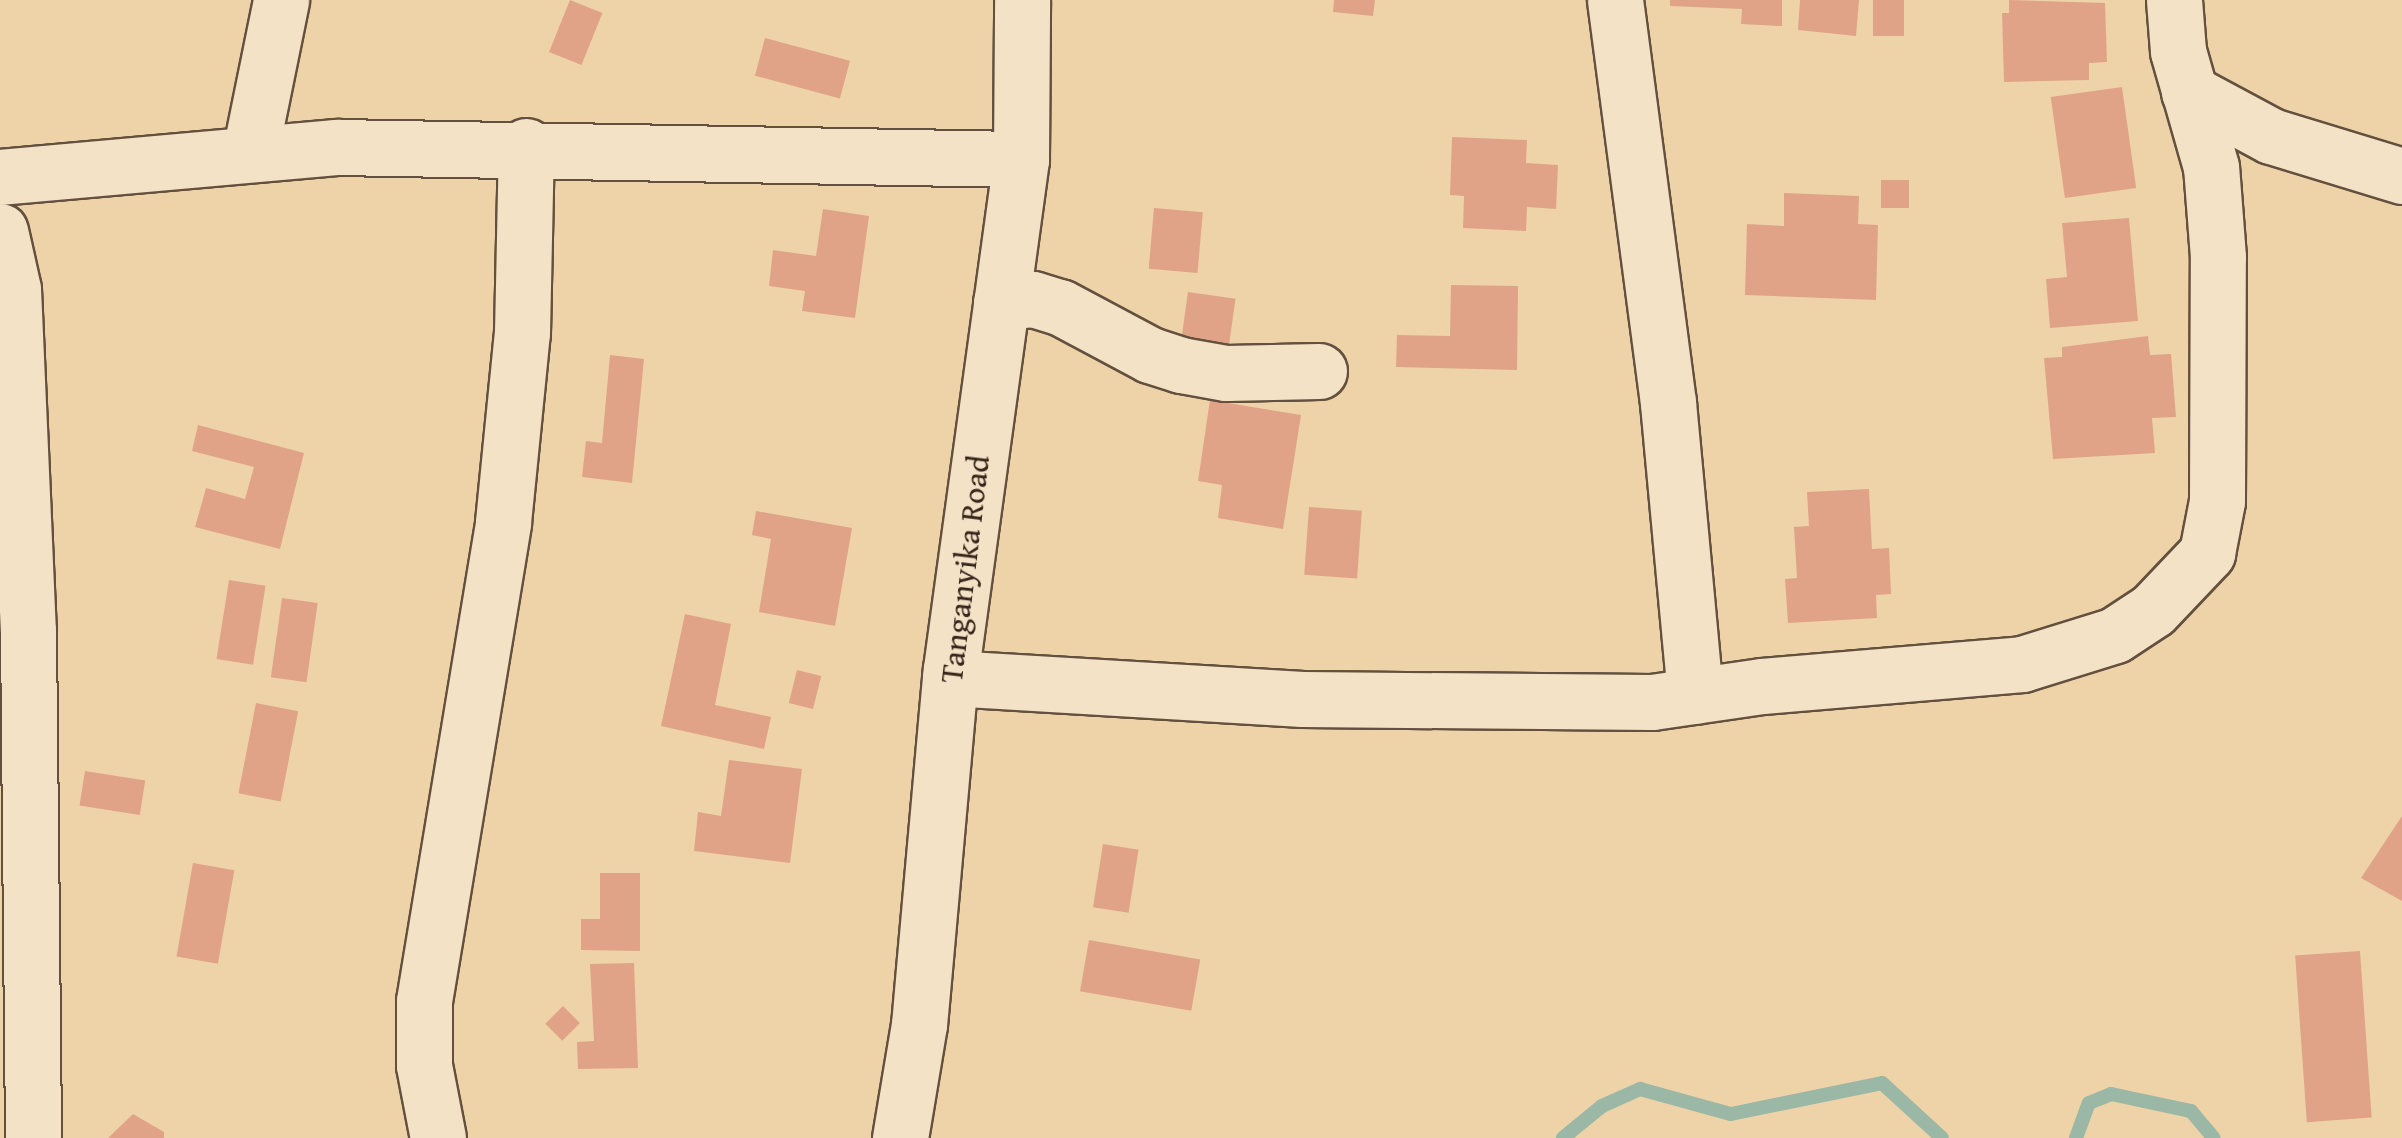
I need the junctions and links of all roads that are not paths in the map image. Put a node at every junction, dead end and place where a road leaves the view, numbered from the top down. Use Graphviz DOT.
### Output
graph roads {
  1 [pos="281,0"];
  2 [pos="1022,0"];
  3 [pos="1615,0"];
  4 [pos="2174,0"];
  5 [pos="2189,92"];
  6 [pos="526,146"];
  7 [pos="250,153"];
  8 [pos="1021,159"];
  9 [pos="2402,176"];
  10 [pos="0,177"];
  11 [pos="0,231"];
  12 [pos="1001,302"];
  13 [pos="1319,371"];
  14 [pos="950,678"];
  15 [pos="1695,696"];
  16 [pos="33,1138"];
  17 [pos="438,1138"];
  18 [pos="900,1138"];
  1 -- 7 [label="street"];
  2 -- 8 [label="street, Tanganyika Road"];
  3 -- 15 [label="street"];
  4 -- 5 [label="street"];
  5 -- 9 [label="street"];
  5 -- 15 [label="street"];
  6 -- 7 [label="street"];
  6 -- 8 [label="street"];
  6 -- 17 [label="street"];
  7 -- 10 [label="street"];
  8 -- 12 [label="street, Tanganyika Road"];
  11 -- 16 [label="street"];
  12 -- 13 [label="street"];
  12 -- 14 [label="street, Tanganyika Road"];
  14 -- 15 [label="street"];
  14 -- 18 [label="street, Tanganyika Road"];
}
